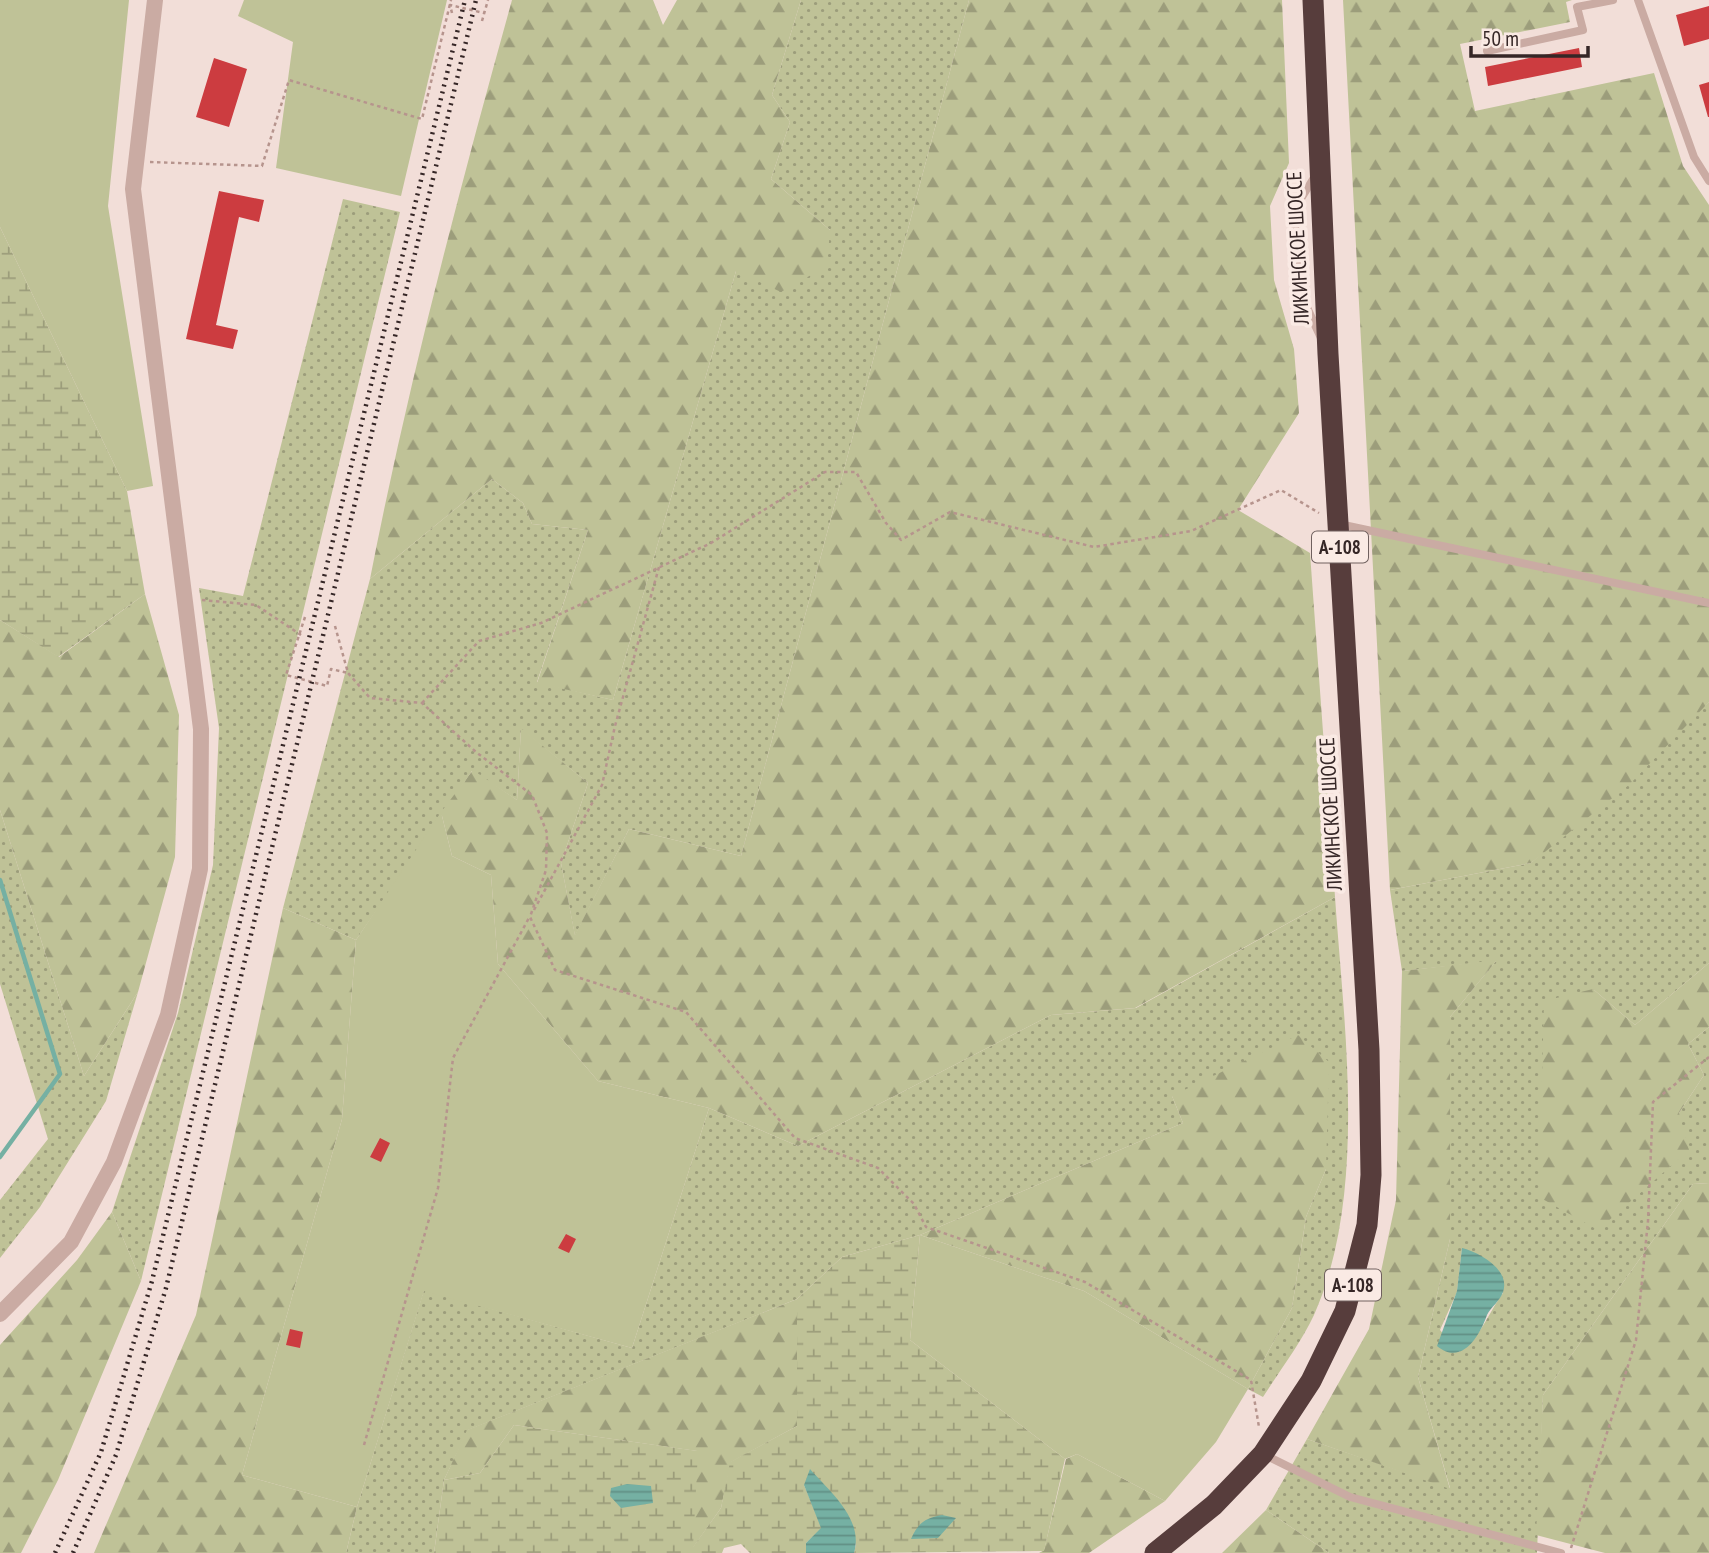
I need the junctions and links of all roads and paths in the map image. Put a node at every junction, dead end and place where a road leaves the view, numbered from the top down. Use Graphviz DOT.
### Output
graph roads {
  1 [pos="155,0"];
  2 [pos="451,0"];
  3 [pos="488,0"];
  4 [pos="1313,0"];
  5 [pos="1613,0"];
  6 [pos="1637,0"];
  7 [pos="450,5"];
  8 [pos="452,13"];
  9 [pos="484,13"];
  10 [pos="482,22"];
  11 [pos="1487,51"];
  12 [pos="137,161"];
  13 [pos="1709,181"];
  14 [pos="1338,524"];
  15 [pos="660,567"];
  16 [pos="185,599"];
  17 [pos="1709,603"];
  18 [pos="305,617"];
  19 [pos="335,626"];
  20 [pos="301,635"];
  21 [pos="348,673"];
  22 [pos="422,702"];
  23 [pos="530,917"];
  24 [pos="1709,1057"];
  25 [pos="0,1314"];
  26 [pos="364,1445"];
  27 [pos="1263,1454"];
  28 [pos="1155,1553"];
  29 [pos="1560,1553"];
  30 [pos="1569,1553"];
  1 -- 12 [label="street"];
  2 -- 7 [label="path"];
  3 -- 9 [label="path"];
  4 -- 14 [label="highway, ЛИКИНСКОЕ ШОССЕ / А-108"];
  5 -- 11 [label="lane"];
  6 -- 13 [label="lane"];
  7 -- 8 [label="path"];
  7 -- 9 [label="path"];
  7 -- 12 [label="path"];
  9 -- 10 [label="path"];
  12 -- 16 [label="street"];
  14 -- 15 [label="path"];
  14 -- 17 [label="lane"];
  14 -- 27 [label="highway, ЛИКИНСКОЕ ШОССЕ / А-108"];
  15 -- 22 [label="path"];
  15 -- 23 [label="path"];
  16 -- 20 [label="path"];
  16 -- 25 [label="street"];
  18 -- 20 [label="path"];
  19 -- 21 [label="path"];
  20 -- 21 [label="path"];
  21 -- 22 [label="path"];
  22 -- 23 [label="path"];
  23 -- 26 [label="path"];
  23 -- 27 [label="path"];
  24 -- 30 [label="path"];
  27 -- 28 [label="highway, ЛИКИНСКОЕ ШОССЕ / А-108"];
  27 -- 29 [label="lane"];
}
